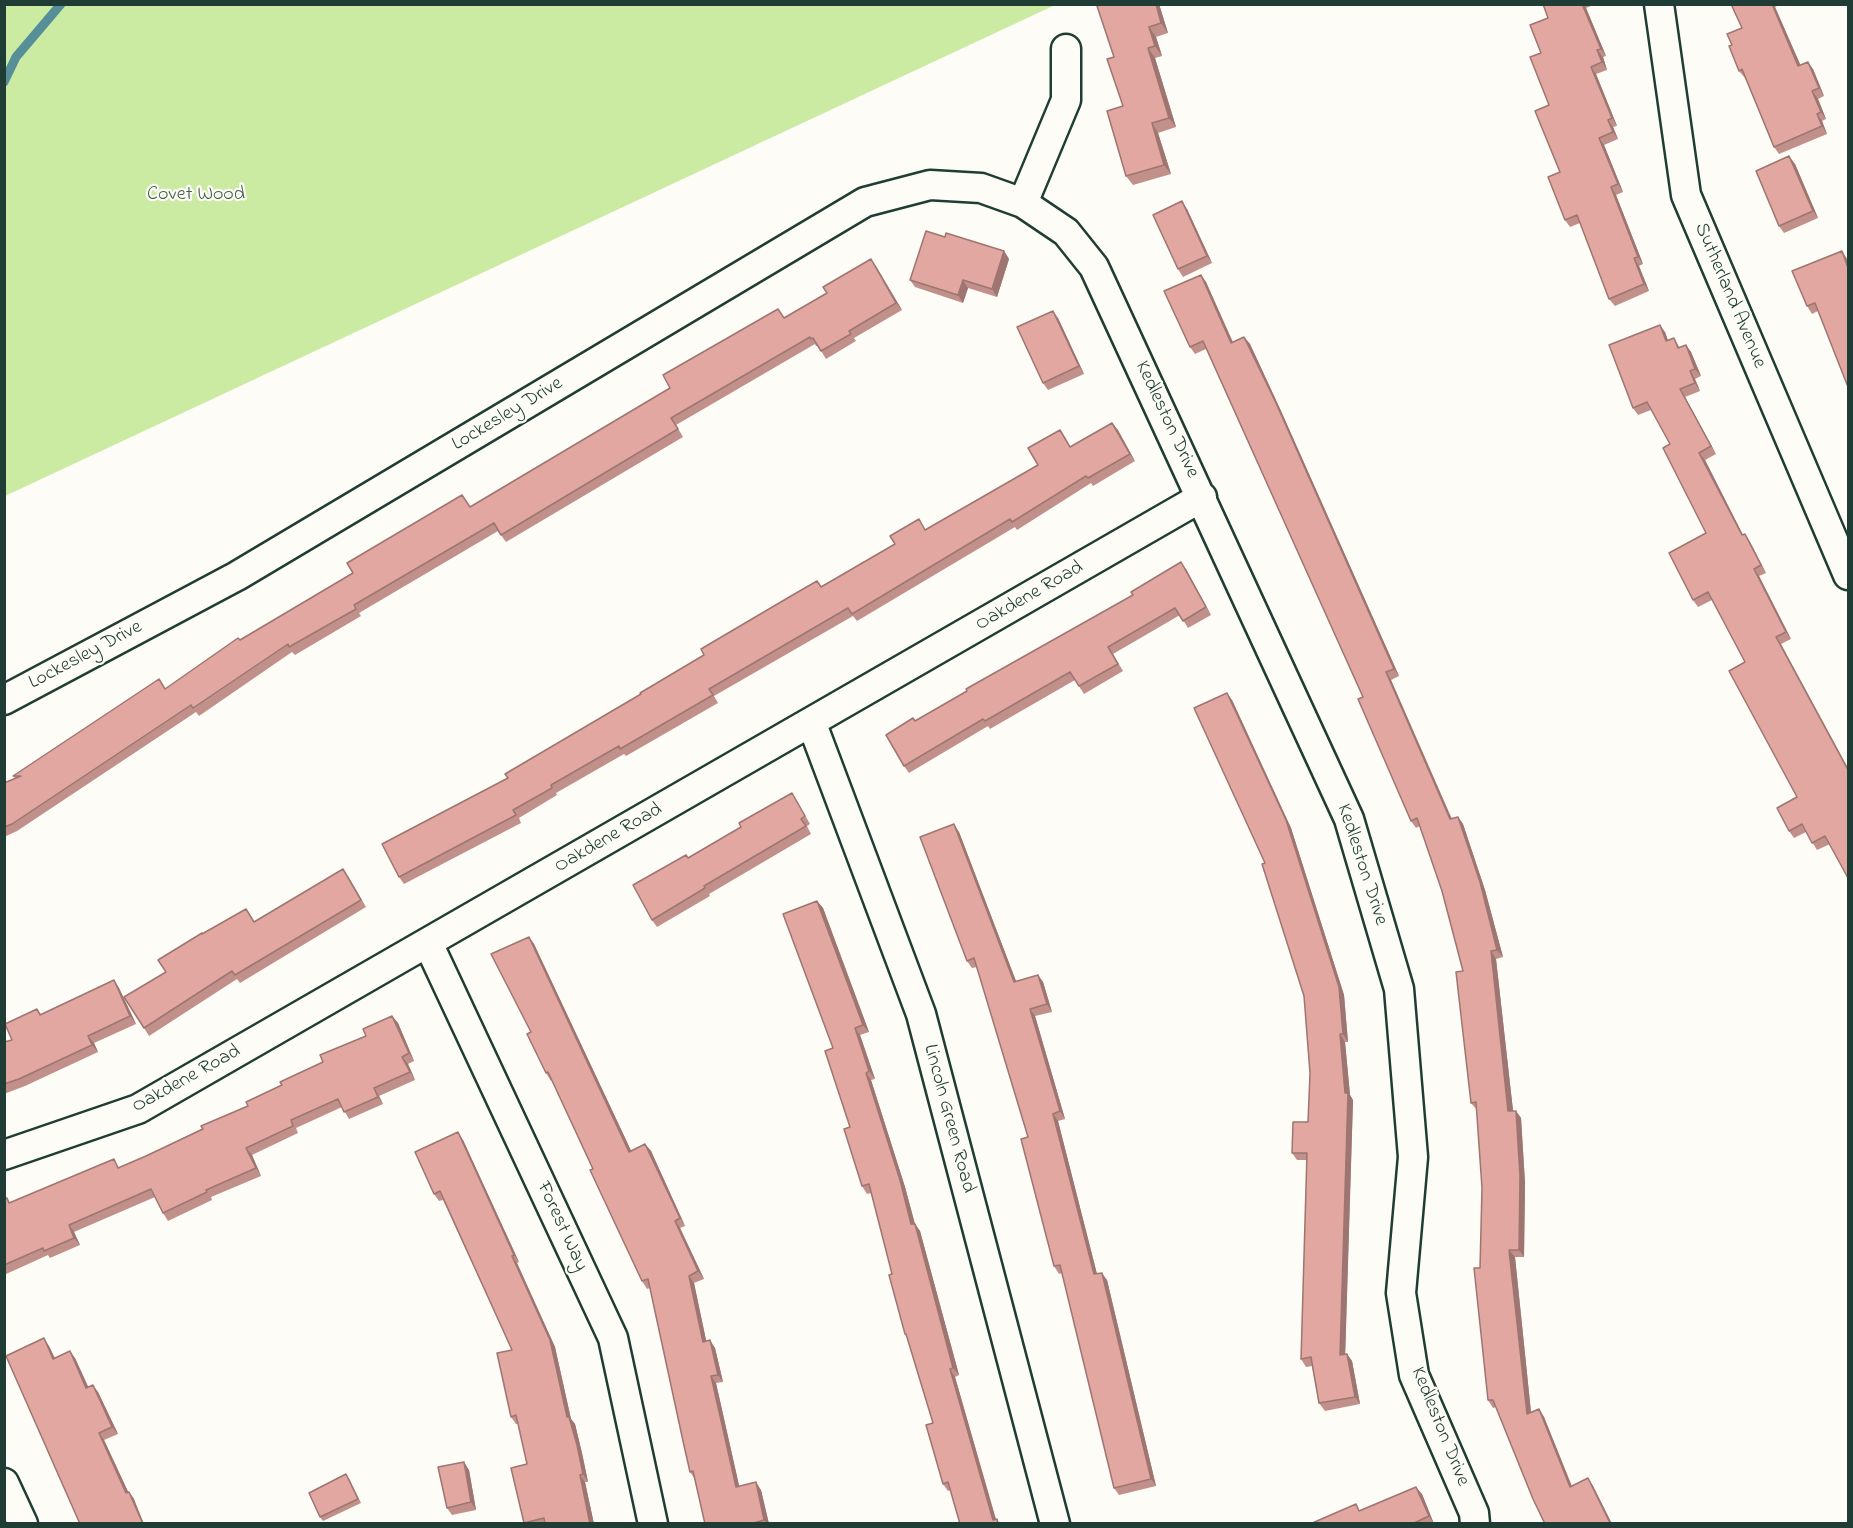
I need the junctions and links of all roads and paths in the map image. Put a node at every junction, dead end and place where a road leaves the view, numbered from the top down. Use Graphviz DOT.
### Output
graph roads {
  1 [pos="1659,4"];
  2 [pos="1066,49"];
  3 [pos="1023,203"];
  4 [pos="1202,497"];
  5 [pos="1848,575"];
  6 [pos="4,700"];
  7 [pos="812,723"];
  8 [pos="428,943"];
  9 [pos="4,1155"];
  10 [pos="4,1483"];
  11 [pos="23,1524"];
  12 [pos="653,1524"];
  13 [pos="1055,1524"];
  14 [pos="1475,1524"];
  1 -- 5 [label="street, Sutherland Avenue"];
  2 -- 3 [label="street"];
  3 -- 4 [label="street, Kedleston Drive"];
  3 -- 6 [label="street, Lockesley Drive"];
  4 -- 7 [label="street, Oakdene Road"];
  4 -- 14 [label="street, Kedleston Drive"];
  7 -- 8 [label="street, Oakdene Road"];
  7 -- 13 [label="street, Lincoln Green Road"];
  8 -- 9 [label="street, Oakdene Road"];
  8 -- 12 [label="street, Forest Way"];
  10 -- 11 [label="street"];
}
